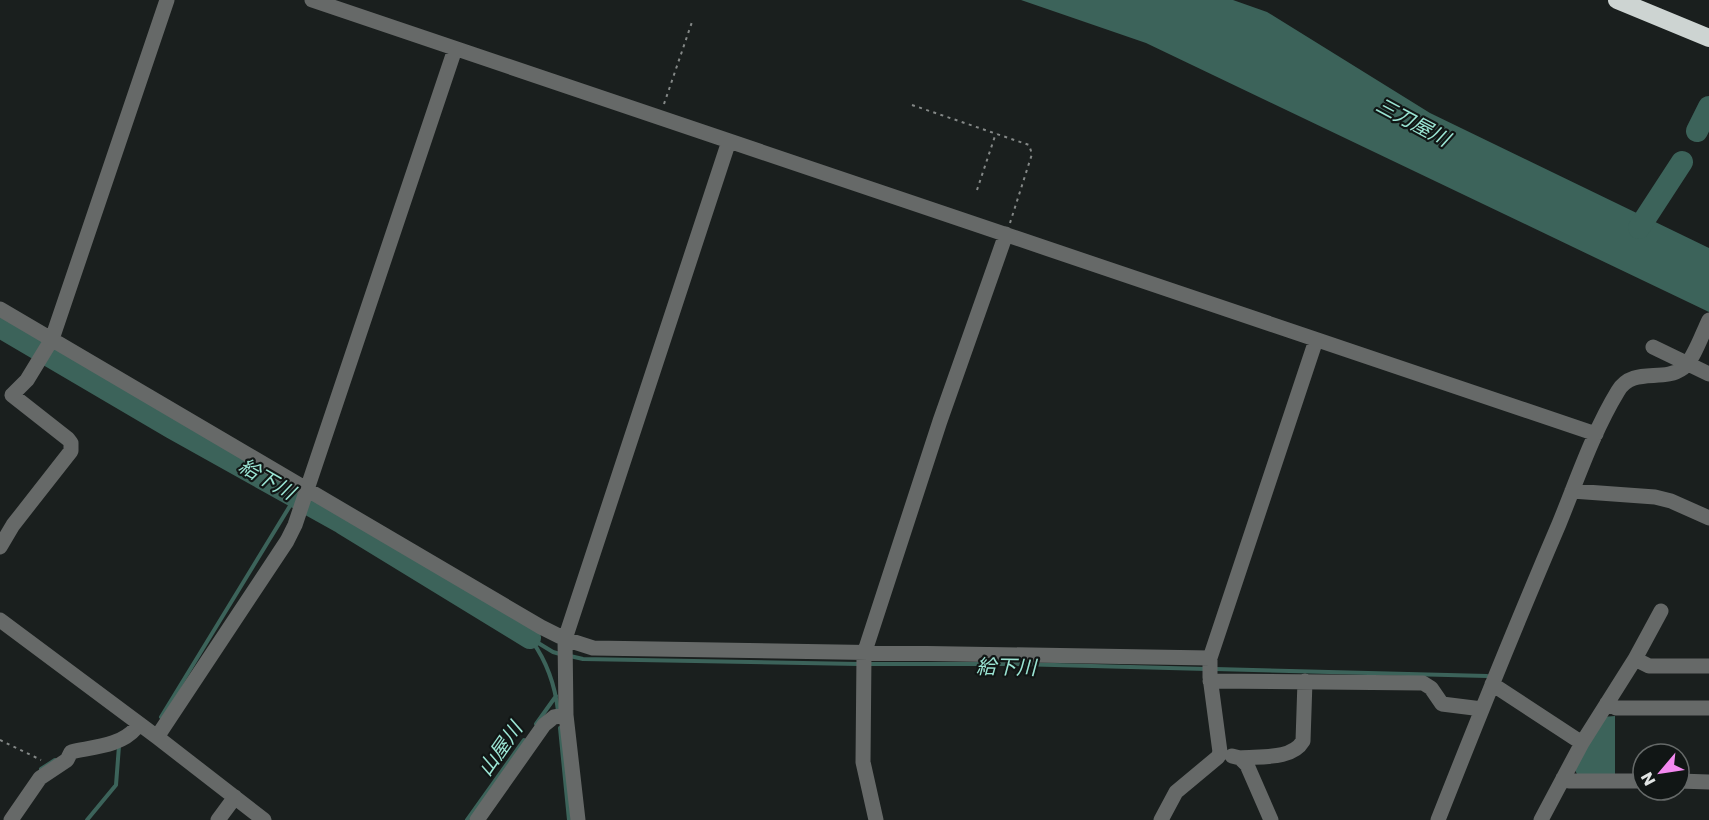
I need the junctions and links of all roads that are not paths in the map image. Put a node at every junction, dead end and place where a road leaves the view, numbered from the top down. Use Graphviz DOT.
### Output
graph roads {
  1 [pos="167,0"];
  2 [pos="312,0"];
  3 [pos="1617,0"];
  4 [pos="1709,38"];
  5 [pos="455,49"];
  6 [pos="729,141"];
  7 [pos="1006,234"];
  8 [pos="0,309"];
  9 [pos="1709,320"];
  10 [pos="52,339"];
  11 [pos="1317,340"];
  12 [pos="1653,346"];
  13 [pos="1689,362"];
  14 [pos="1709,374"];
  15 [pos="6,394"];
  16 [pos="1596,434"];
  17 [pos="1572,491"];
  18 [pos="306,492"];
  19 [pos="1709,518"];
  20 [pos="0,548"];
  21 [pos="1661,611"];
  22 [pos="0,620"];
  23 [pos="565,643"];
  24 [pos="1635,659"];
  25 [pos="864,661"];
  26 [pos="1709,666"];
  27 [pos="1210,670"];
  28 [pos="1305,681"];
  29 [pos="1492,684"];
  30 [pos="1607,703"];
  31 [pos="1709,708"];
  32 [pos="1482,709"];
  33 [pos="560,716"];
  34 [pos="136,728"];
  35 [pos="157,737"];
  36 [pos="1582,743"];
  37 [pos="1219,755"];
  38 [pos="1240,758"];
  39 [pos="1563,778"];
  40 [pos="1631,781"];
  41 [pos="1691,781"];
  42 [pos="1709,782"];
  43 [pos="234,797"];
  44 [pos="11,820"];
  45 [pos="218,820"];
  46 [pos="264,820"];
  47 [pos="477,820"];
  48 [pos="578,820"];
  49 [pos="876,820"];
  50 [pos="1161,820"];
  51 [pos="1271,820"];
  52 [pos="1438,820"];
  53 [pos="1541,820"];
  1 -- 10 [label="street"];
  2 -- 5 [label="street"];
  3 -- 4 [label="highway"];
  5 -- 6 [label="street"];
  5 -- 18 [label="street"];
  6 -- 7 [label="street"];
  6 -- 23 [label="street"];
  7 -- 11 [label="street"];
  7 -- 25 [label="street"];
  8 -- 10 [label="street"];
  9 -- 13 [label="street"];
  10 -- 15 [label="street"];
  10 -- 18 [label="street"];
  11 -- 16 [label="street"];
  11 -- 27 [label="street"];
  12 -- 13 [label="street"];
  13 -- 14 [label="street"];
  13 -- 16 [label="street"];
  15 -- 20 [label="street"];
  16 -- 17 [label="street"];
  17 -- 19 [label="street"];
  17 -- 29 [label="street"];
  18 -- 23 [label="street"];
  18 -- 35 [label="street"];
  21 -- 24 [label="street"];
  22 -- 35 [label="street"];
  23 -- 25 [label="street"];
  23 -- 33 [label="street"];
  24 -- 26 [label="street"];
  24 -- 30 [label="street"];
  25 -- 27 [label="street"];
  25 -- 49 [label="street"];
  27 -- 28 [label="street"];
  27 -- 37 [label="street"];
  28 -- 32 [label="street"];
  28 -- 38 [label="street"];
  29 -- 32 [label="street"];
  29 -- 36 [label="street"];
  30 -- 31 [label="street"];
  30 -- 36 [label="street"];
  32 -- 52 [label="street"];
  33 -- 47 [label="street"];
  33 -- 48 [label="street"];
  34 -- 44 [label="street"];
  35 -- 43 [label="street"];
  36 -- 39 [label="street"];
  37 -- 38 [label="street"];
  37 -- 50 [label="street"];
  38 -- 51 [label="street"];
  39 -- 40 [label="street"];
  39 -- 53 [label="street"];
  41 -- 42 [label="street"];
  43 -- 45 [label="street"];
  43 -- 46 [label="street"];
}
